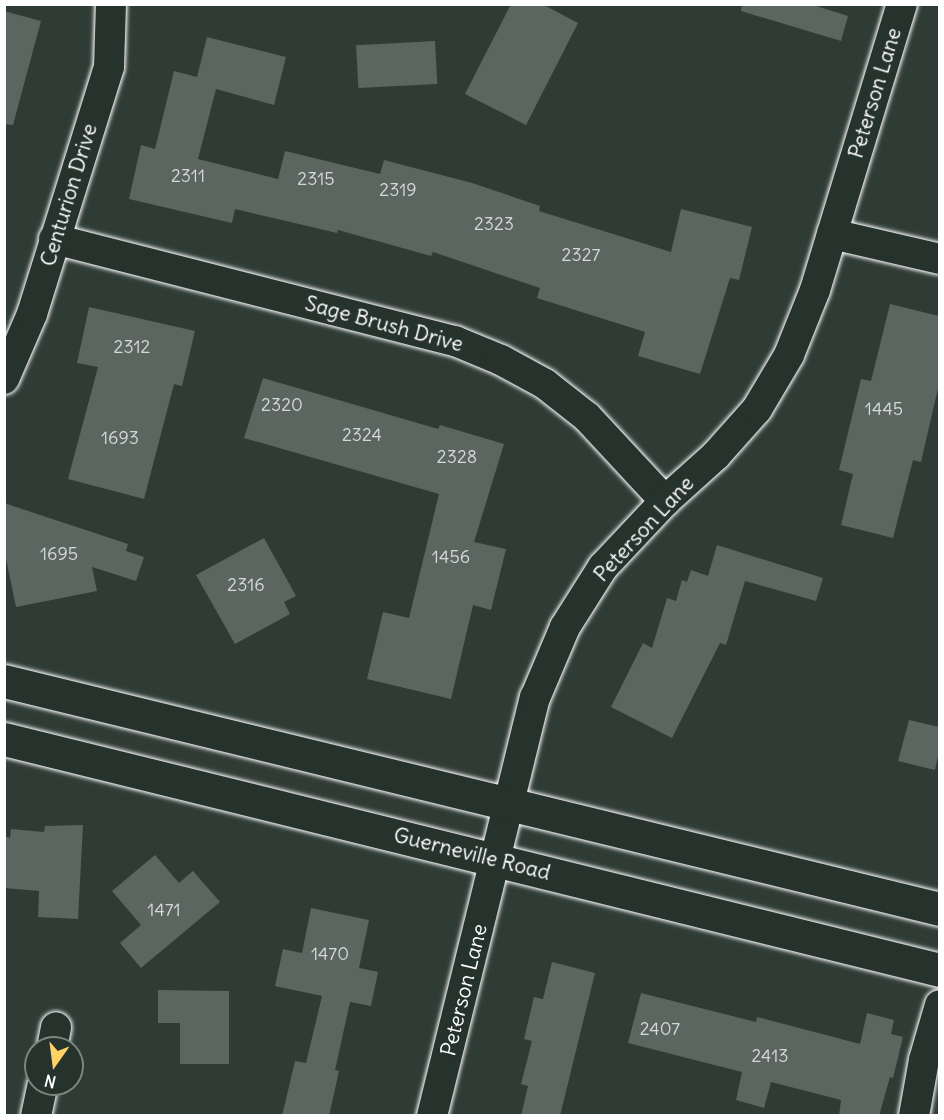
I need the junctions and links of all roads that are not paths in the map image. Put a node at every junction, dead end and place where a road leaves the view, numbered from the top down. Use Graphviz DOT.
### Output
graph roads {
  1 [pos="111,4"];
  2 [pos="902,4"];
  3 [pos="832,234"];
  4 [pos="54,238"];
  5 [pos="939,259"];
  6 [pos="4,379"];
  7 [pos="665,501"];
  8 [pos="4,681"];
  9 [pos="4,739"];
  10 [pos="509,805"];
  11 [pos="496,860"];
  12 [pos="939,909"];
  13 [pos="939,970"];
  14 [pos="939,1005"];
  15 [pos="40,1096"];
  16 [pos="36,1116"];
  17 [pos="432,1116"];
  18 [pos="914,1116"];
  1 -- 4 [label="street, Centurion Drive"];
  2 -- 3 [label="street, Peterson Lane"];
  3 -- 5 [label="street"];
  3 -- 7 [label="street, Peterson Lane"];
  4 -- 6 [label="street, Centurion Drive"];
  4 -- 7 [label="street, Sage Brush Drive"];
  7 -- 10 [label="street, Peterson Lane"];
  8 -- 10 [label="main road"];
  9 -- 11 [label="main road, Guerneville Road"];
  10 -- 11 [label="street, Peterson Lane"];
  10 -- 12 [label="main road"];
  11 -- 13 [label="main road, Guerneville Road"];
  11 -- 17 [label="street, Peterson Lane"];
  14 -- 18 [label="street"];
  15 -- 16 [label="street"];
}
